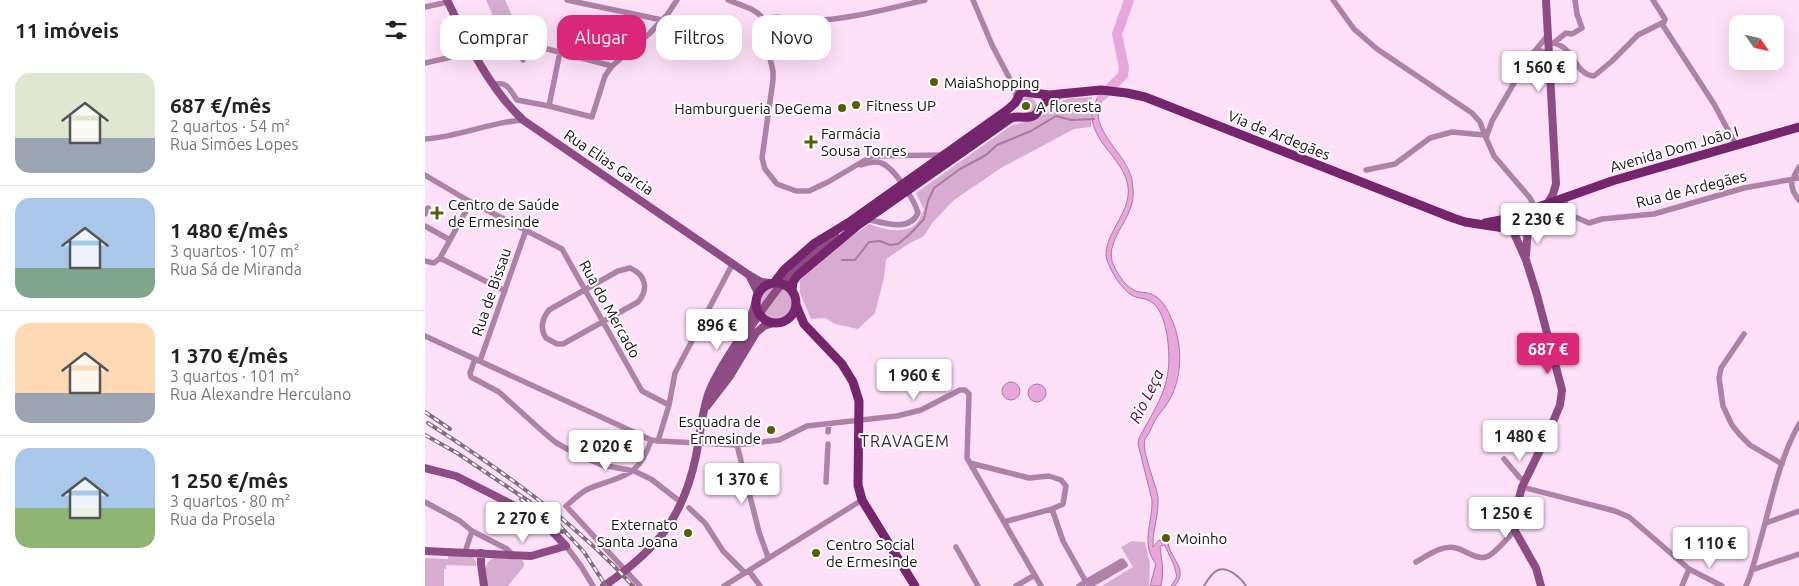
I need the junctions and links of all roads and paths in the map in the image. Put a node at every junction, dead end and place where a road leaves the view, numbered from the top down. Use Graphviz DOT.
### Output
graph roads {
  1 [pos="567,0"];
  2 [pos="677,0"];
  3 [pos="728,0"];
  4 [pos="925,0"];
  5 [pos="973,0"];
  6 [pos="1333,0"];
  7 [pos="1546,0"];
  8 [pos="1575,0"];
  9 [pos="1653,0"];
  10 [pos="447,1"];
  11 [pos="425,7"];
  12 [pos="454,15"];
  13 [pos="666,15"];
  14 [pos="762,15"];
  15 [pos="656,19"];
  16 [pos="831,19"];
  17 [pos="1664,22"];
  18 [pos="656,26"];
  19 [pos="1551,40"];
  20 [pos="1536,51"];
  21 [pos="1549,58"];
  22 [pos="440,60"];
  23 [pos="478,60"];
  24 [pos="558,60"];
  25 [pos="590,60"];
  26 [pos="770,60"];
  27 [pos="425,63"];
  28 [pos="612,66"];
  29 [pos="493,84"];
  30 [pos="1034,93"];
  31 [pos="1065,93"];
  32 [pos="1016,100"];
  33 [pos="549,106"];
  34 [pos="1041,106"];
  35 [pos="510,108"];
  36 [pos="1021,116"];
  37 [pos="523,120"];
  38 [pos="507,121"];
  39 [pos="1799,127"];
  40 [pos="1485,137"];
  41 [pos="425,139"];
  42 [pos="1736,145"];
  43 [pos="945,154"];
  44 [pos="857,166"];
  45 [pos="1799,167"];
  46 [pos="1366,170"];
  47 [pos="425,175"];
  48 [pos="1799,178"];
  49 [pos="1791,180"];
  50 [pos="910,183"];
  51 [pos="1556,184"];
  52 [pos="898,192"];
  53 [pos="1799,200"];
  54 [pos="471,202"];
  55 [pos="1555,202"];
  56 [pos="428,208"];
  57 [pos="1535,208"];
  58 [pos="425,214"];
  59 [pos="1569,215"];
  60 [pos="1515,217"];
  61 [pos="858,222"];
  62 [pos="1478,224"];
  63 [pos="425,226"];
  64 [pos="1529,226"];
  65 [pos="526,230"];
  66 [pos="1512,230"];
  67 [pos="450,240"];
  68 [pos="440,258"];
  69 [pos="1526,260"];
  70 [pos="425,261"];
  71 [pos="733,263"];
  72 [pos="749,275"];
  73 [pos="772,283"];
  74 [pos="585,290"];
  75 [pos="792,290"];
  76 [pos="505,291"];
  77 [pos="757,296"];
  78 [pos="796,305"];
  79 [pos="788,318"];
  80 [pos="604,322"];
  81 [pos="773,323"];
  82 [pos="804,324"];
  83 [pos="1744,334"];
  84 [pos="425,336"];
  85 [pos="478,360"];
  86 [pos="669,405"];
  87 [pos="706,408"];
  88 [pos="859,421"];
  89 [pos="829,424"];
  90 [pos="1799,424"];
  91 [pos="828,432"];
  92 [pos="654,440"];
  93 [pos="698,444"];
  94 [pos="828,444"];
  95 [pos="737,445"];
  96 [pos="1504,459"];
  97 [pos="970,463"];
  98 [pos="1782,464"];
  99 [pos="425,468"];
  100 [pos="617,468"];
  101 [pos="634,471"];
  102 [pos="616,479"];
  103 [pos="826,482"];
  104 [pos="1524,484"];
  105 [pos="678,500"];
  106 [pos="862,500"];
  107 [pos="425,502"];
  108 [pos="689,508"];
  109 [pos="1052,508"];
  110 [pos="1799,511"];
  111 [pos="1004,522"];
  112 [pos="1766,523"];
  113 [pos="472,531"];
  114 [pos="1515,531"];
  115 [pos="566,546"];
  116 [pos="956,547"];
  117 [pos="425,551"];
  118 [pos="465,552"];
  119 [pos="481,553"];
  120 [pos="1799,554"];
  121 [pos="513,555"];
  122 [pos="768,557"];
  123 [pos="1416,562"];
  124 [pos="1689,569"];
  125 [pos="1752,570"];
  126 [pos="747,572"];
  127 [pos="1035,575"];
  128 [pos="1088,584"];
  129 [pos="484,586"];
  130 [pos="593,586"];
  131 [pos="604,586"];
  132 [pos="639,586"];
  133 [pos="724,586"];
  134 [pos="760,586"];
  135 [pos="915,586"];
  136 [pos="978,586"];
  137 [pos="1016,586"];
  138 [pos="1041,586"];
  139 [pos="1079,586"];
  140 [pos="1541,586"];
  141 [pos="1681,586"];
  142 [pos="1722,586"];
  143 [pos="1746,586"];
  1 -- 15 [label="street"];
  2 -- 13 [label="street"];
  3 -- 14 [label="street"];
  4 -- 16 [label="street"];
  5 -- 32 [label="street"];
  6 -- 40 [label="street"];
  7 -- 19 [label="main road"];
  8 -- 19 [label="street"];
  9 -- 17 [label="street"];
  10 -- 11 [label="street"];
  10 -- 12 [label="main road, Rua Elias Garcia"];
  17 -- 19 [label="street"];
  17 -- 42 [label="street"];
  18 -- 28 [label="street"];
  19 -- 20 [label="street"];
  19 -- 21 [label="main road"];
  20 -- 21 [label="street"];
  20 -- 40 [label="street"];
  21 -- 51 [label="main road"];
  22 -- 27 [label="street"];
  23 -- 29 [label="main road, Rua Elias Garcia"];
  24 -- 33 [label="street"];
  25 -- 28 [label="street"];
  26 -- 44 [label="street"];
  28 -- 33 [label="street"];
  29 -- 33 [label="street"];
  29 -- 35 [label="main road, Rua Elias Garcia"];
  30 -- 31 [label="main road, Via de Ardegães"];
  30 -- 32 [label="main road, Via de Ardegães"];
  30 -- 34 [label="main road"];
  31 -- 34 [label="main road, Via de Ardegães"];
  31 -- 62 [label="main road, Via de Ardegães"];
  32 -- 36 [label="main road"];
  32 -- 43 [label="main road, Via de Ardegães"];
  34 -- 36 [label="main road, Via de Ardegães"];
  35 -- 37 [label="main road, Rua Elias Garcia"];
  35 -- 38 [label="street"];
  36 -- 50 [label="main road, Via de Ardegães"];
  37 -- 38 [label="street"];
  37 -- 71 [label="main road, Rua Elias Garcia"];
  38 -- 41 [label="street"];
  39 -- 42 [label="main road, Avenida Dom João I"];
  40 -- 46 [label="street"];
  40 -- 57 [label="street"];
  42 -- 55 [label="main road, Avenida Dom João I"];
  43 -- 44 [label="street"];
  43 -- 50 [label="main road, Via de Ardegães"];
  44 -- 61 [label="street"];
  45 -- 49 [label="street"];
  47 -- 54 [label="street, Rua do Mercado"];
  48 -- 49 [label="street, Rua de Ardegães"];
  49 -- 53 [label="street"];
  49 -- 59 [label="street, Rua de Ardegães"];
  50 -- 52 [label="main road, Via de Ardegães"];
  51 -- 55 [label="main road"];
  51 -- 55 [label="main road"];
  52 -- 61 [label="main road, Via de Ardegães"];
  52 -- 61 [label="main road, Via de Ardegães"];
  54 -- 65 [label="street, Rua do Mercado"];
  54 -- 67 [label="street"];
  55 -- 57 [label="main road, Avenida Dom João I"];
  55 -- 59 [label="street"];
  55 -- 59 [label="street, Rua de Ardegães"];
  55 -- 64 [label="main road, Avenida Dom João I"];
  56 -- 58 [label="street"];
  57 -- 60 [label="main road, Avenida Dom João I"];
  60 -- 62 [label="main road, Via de Ardegães"];
  60 -- 64 [label="main road"];
  60 -- 66 [label="main road"];
  61 -- 73 [label="main road, Via de Ardegães"];
  61 -- 75 [label="main road, Via de Ardegães"];
  61 -- 87 [label="main road, Via de Ardegães"];
  62 -- 66 [label="main road, Via de Ardegães"];
  63 -- 67 [label="street"];
  64 -- 66 [label="main road"];
  64 -- 69 [label="main road"];
  65 -- 74 [label="street, Rua do Mercado"];
  65 -- 76 [label="street, Rua de Bissau"];
  66 -- 69 [label="main road"];
  67 -- 68 [label="street"];
  68 -- 70 [label="street"];
  68 -- 76 [label="street"];
  69 -- 104 [label="main road"];
  71 -- 72 [label="main road, Rua Elias Garcia"];
  71 -- 86 [label="street"];
  72 -- 73 [label="main road, Rua Elias Garcia"];
  72 -- 77 [label="main road, Rua Elias Garcia"];
  73 -- 75 [label="main road"];
  73 -- 77 [label="main road"];
  74 -- 80 [label="street, Rua do Mercado"];
  74 -- 80 [label="street"];
  74 -- 80 [label="street"];
  75 -- 78 [label="main road"];
  76 -- 85 [label="street, Rua de Bissau"];
  77 -- 81 [label="main road"];
  77 -- 87 [label="main road"];
  78 -- 79 [label="main road"];
  78 -- 82 [label="main road"];
  79 -- 81 [label="main road"];
  79 -- 82 [label="main road"];
  80 -- 86 [label="street, Rua do Mercado"];
  81 -- 87 [label="main road"];
  82 -- 88 [label="main road"];
  83 -- 98 [label="street"];
  84 -- 85 [label="street"];
  85 -- 92 [label="street"];
  85 -- 100 [label="street"];
  86 -- 92 [label="street"];
  87 -- 93 [label="main road"];
  88 -- 89 [label="street"];
  88 -- 97 [label="street"];
  88 -- 106 [label="main road"];
  89 -- 91 [label="street"];
  89 -- 95 [label="street"];
  90 -- 98 [label="street"];
  92 -- 93 [label="street"];
  92 -- 101 [label="street"];
  93 -- 95 [label="street"];
  93 -- 131 [label="main road"];
  94 -- 103 [label="street"];
  95 -- 122 [label="street"];
  96 -- 104 [label="street"];
  97 -- 109 [label="street"];
  97 -- 111 [label="street"];
  98 -- 112 [label="street"];
  99 -- 115 [label="main road"];
  100 -- 101 [label="street"];
  100 -- 102 [label="street"];
  101 -- 102 [label="street"];
  101 -- 105 [label="street"];
  102 -- 132 [label="street"];
  104 -- 114 [label="main road"];
  104 -- 124 [label="street"];
  106 -- 122 [label="street"];
  106 -- 135 [label="main road"];
  107 -- 113 [label="street"];
  108 -- 126 [label="street"];
  109 -- 111 [label="street"];
  109 -- 128 [label="street"];
  110 -- 112 [label="street"];
  111 -- 127 [label="street"];
  112 -- 125 [label="street"];
  113 -- 118 [label="street"];
  113 -- 121 [label="street"];
  114 -- 123 [label="street"];
  114 -- 140 [label="main road"];
  115 -- 121 [label="main road"];
  115 -- 130 [label="street"];
  116 -- 136 [label="street"];
  117 -- 118 [label="main road"];
  118 -- 119 [label="main road"];
  119 -- 121 [label="main road"];
  119 -- 129 [label="main road"];
  120 -- 125 [label="street"];
  122 -- 126 [label="street"];
  124 -- 141 [label="street"];
  124 -- 142 [label="street"];
  125 -- 143 [label="street"];
  126 -- 133 [label="street"];
  126 -- 134 [label="street"];
  127 -- 137 [label="street"];
  127 -- 138 [label="street"];
  128 -- 128 [label="street"];
  128 -- 139 [label="street"];
}
